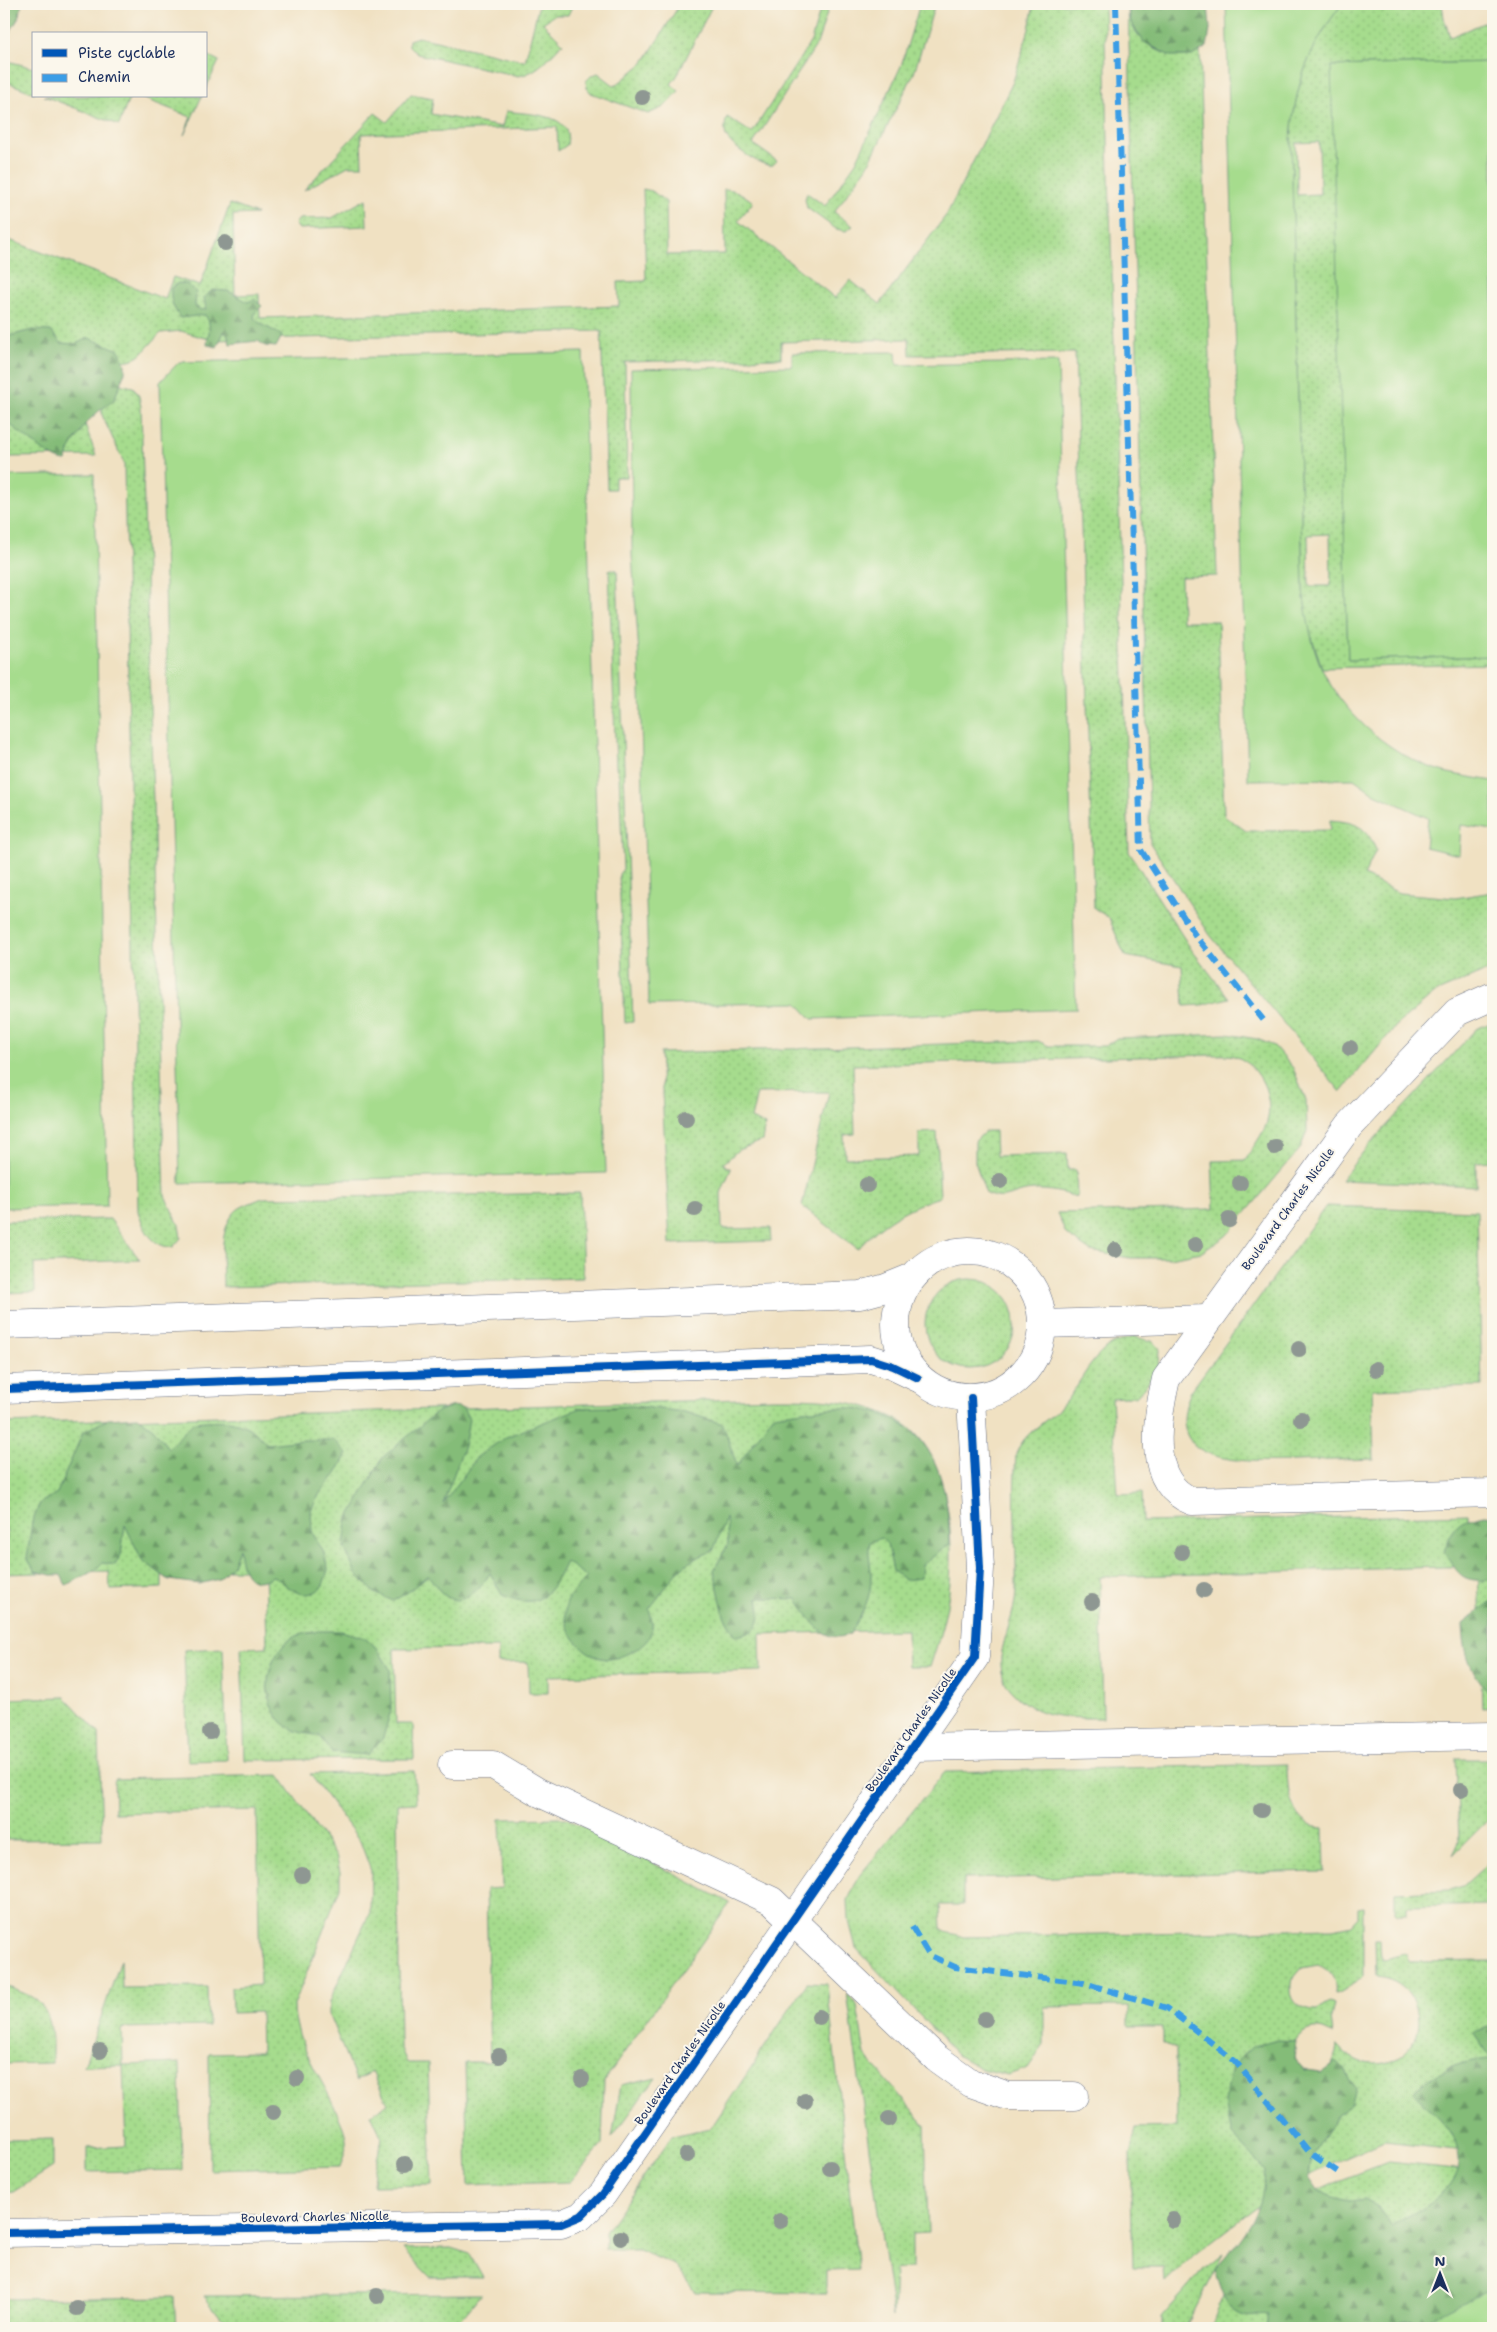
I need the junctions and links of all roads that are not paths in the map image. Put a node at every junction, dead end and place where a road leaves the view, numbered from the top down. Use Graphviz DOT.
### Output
graph roads {
  1 [pos="1493,996"];
  2 [pos="913,1277"];
  3 [pos="1207,1319"];
  4 [pos="1043,1324"];
  5 [pos="4,1325"];
  6 [pos="918,1378"];
  7 [pos="4,1389"];
  8 [pos="971,1398"];
  9 [pos="1493,1493"];
  10 [pos="1493,1736"];
  11 [pos="913,1747"];
  12 [pos="452,1765"];
  13 [pos="792,1921"];
  14 [pos="1074,2096"];
  15 [pos="4,2233"];
  1 -- 3 [label="street, Boulevard Charles Nicolle"];
  2 -- 4 [label="street"];
  2 -- 5 [label="street"];
  2 -- 6 [label="street"];
  3 -- 4 [label="street"];
  3 -- 9 [label="street, Boulevard Charles Nicolle"];
  4 -- 8 [label="street"];
  6 -- 7 [label="street"];
  6 -- 8 [label="street"];
  8 -- 11 [label="street, Boulevard Charles Nicolle"];
  10 -- 11 [label="street"];
  11 -- 13 [label="street, Boulevard Charles Nicolle"];
  12 -- 13 [label="street"];
  13 -- 14 [label="street"];
  13 -- 15 [label="street, Boulevard Charles Nicolle"];
}
